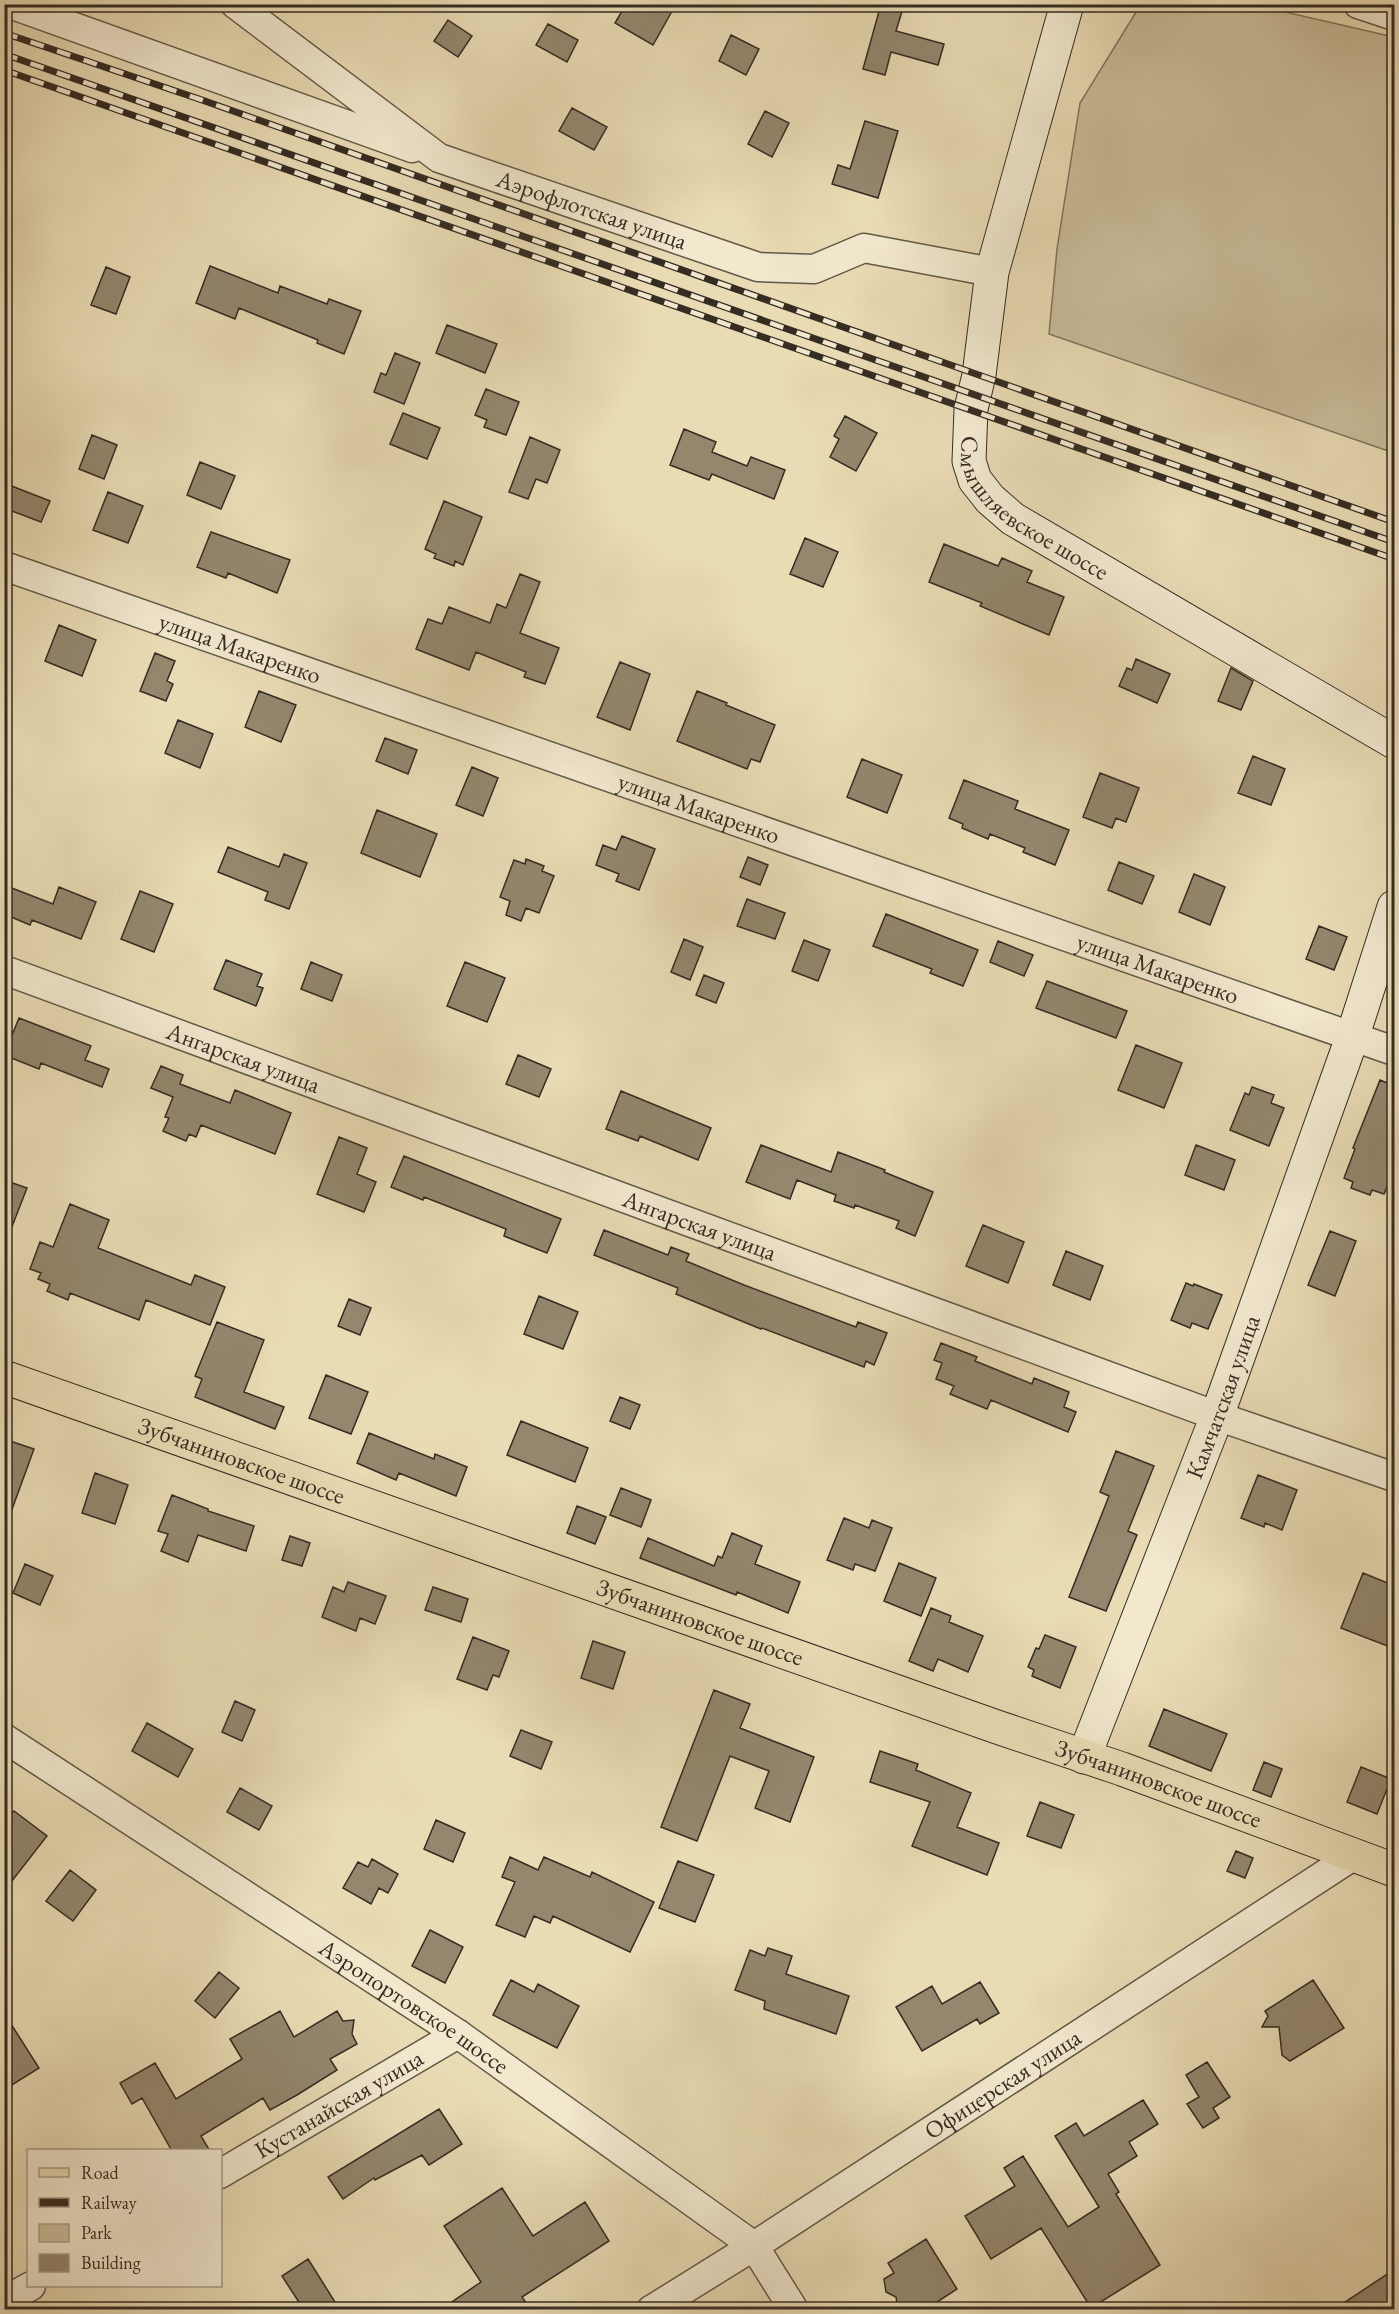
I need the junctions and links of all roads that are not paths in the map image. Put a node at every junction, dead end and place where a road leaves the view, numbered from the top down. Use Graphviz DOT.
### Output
graph roads {
  1 [pos="10,4"];
  2 [pos="235,4"];
  3 [pos="1067,4"];
  4 [pos="1358,4"];
  5 [pos="1395,16"];
  6 [pos="439,158"];
  7 [pos="992,272"];
  8 [pos="4,566"];
  9 [pos="1395,742"];
  10 [pos="1395,906"];
  11 [pos="4,970"];
  12 [pos="1353,1035"];
  13 [pos="1395,1051"];
  14 [pos="4,1377"];
  15 [pos="1217,1416"];
  16 [pos="1395,1478"];
  17 [pos="4,1738"];
  18 [pos="1084,1757"];
  19 [pos="1353,1856"];
  20 [pos="1395,1870"];
  21 [pos="458,2034"];
  22 [pos="222,2173"];
  23 [pos="754,2246"];
  24 [pos="30,2287"];
  25 [pos="4,2301"];
  26 [pos="651,2310"];
  27 [pos="795,2310"];
  1 -- 6 [label="street"];
  2 -- 6 [label="street, Аэрофлотская улица"];
  3 -- 7 [label="street, Смышляевское шоссе"];
  4 -- 5 [label="street"];
  6 -- 7 [label="street, Аэрофлотская улица"];
  7 -- 9 [label="street, Смышляевское шоссе"];
  8 -- 12 [label="street, улица Макаренко"];
  10 -- 12 [label="street"];
  11 -- 15 [label="street, Ангарская улица"];
  12 -- 13 [label="street, улица Макаренко"];
  12 -- 15 [label="street, Камчатская улица"];
  14 -- 18 [label="main road, Зубчаниновское шоссе"];
  15 -- 16 [label="street, Ангарская улица"];
  15 -- 18 [label="street, Камчатская улица"];
  17 -- 21 [label="street, Аэропортовское шоссе"];
  18 -- 19 [label="main road, Зубчаниновское шоссе"];
  19 -- 20 [label="main road, Зубчаниновское шоссе"];
  19 -- 23 [label="street, Офицерская улица"];
  21 -- 22 [label="street, Кустанайская улица"];
  21 -- 23 [label="street, Аэропортовское шоссе"];
  23 -- 26 [label="street, Офицерская улица"];
  23 -- 27 [label="street, Аэропортовское шоссе"];
  24 -- 25 [label="street"];
}
